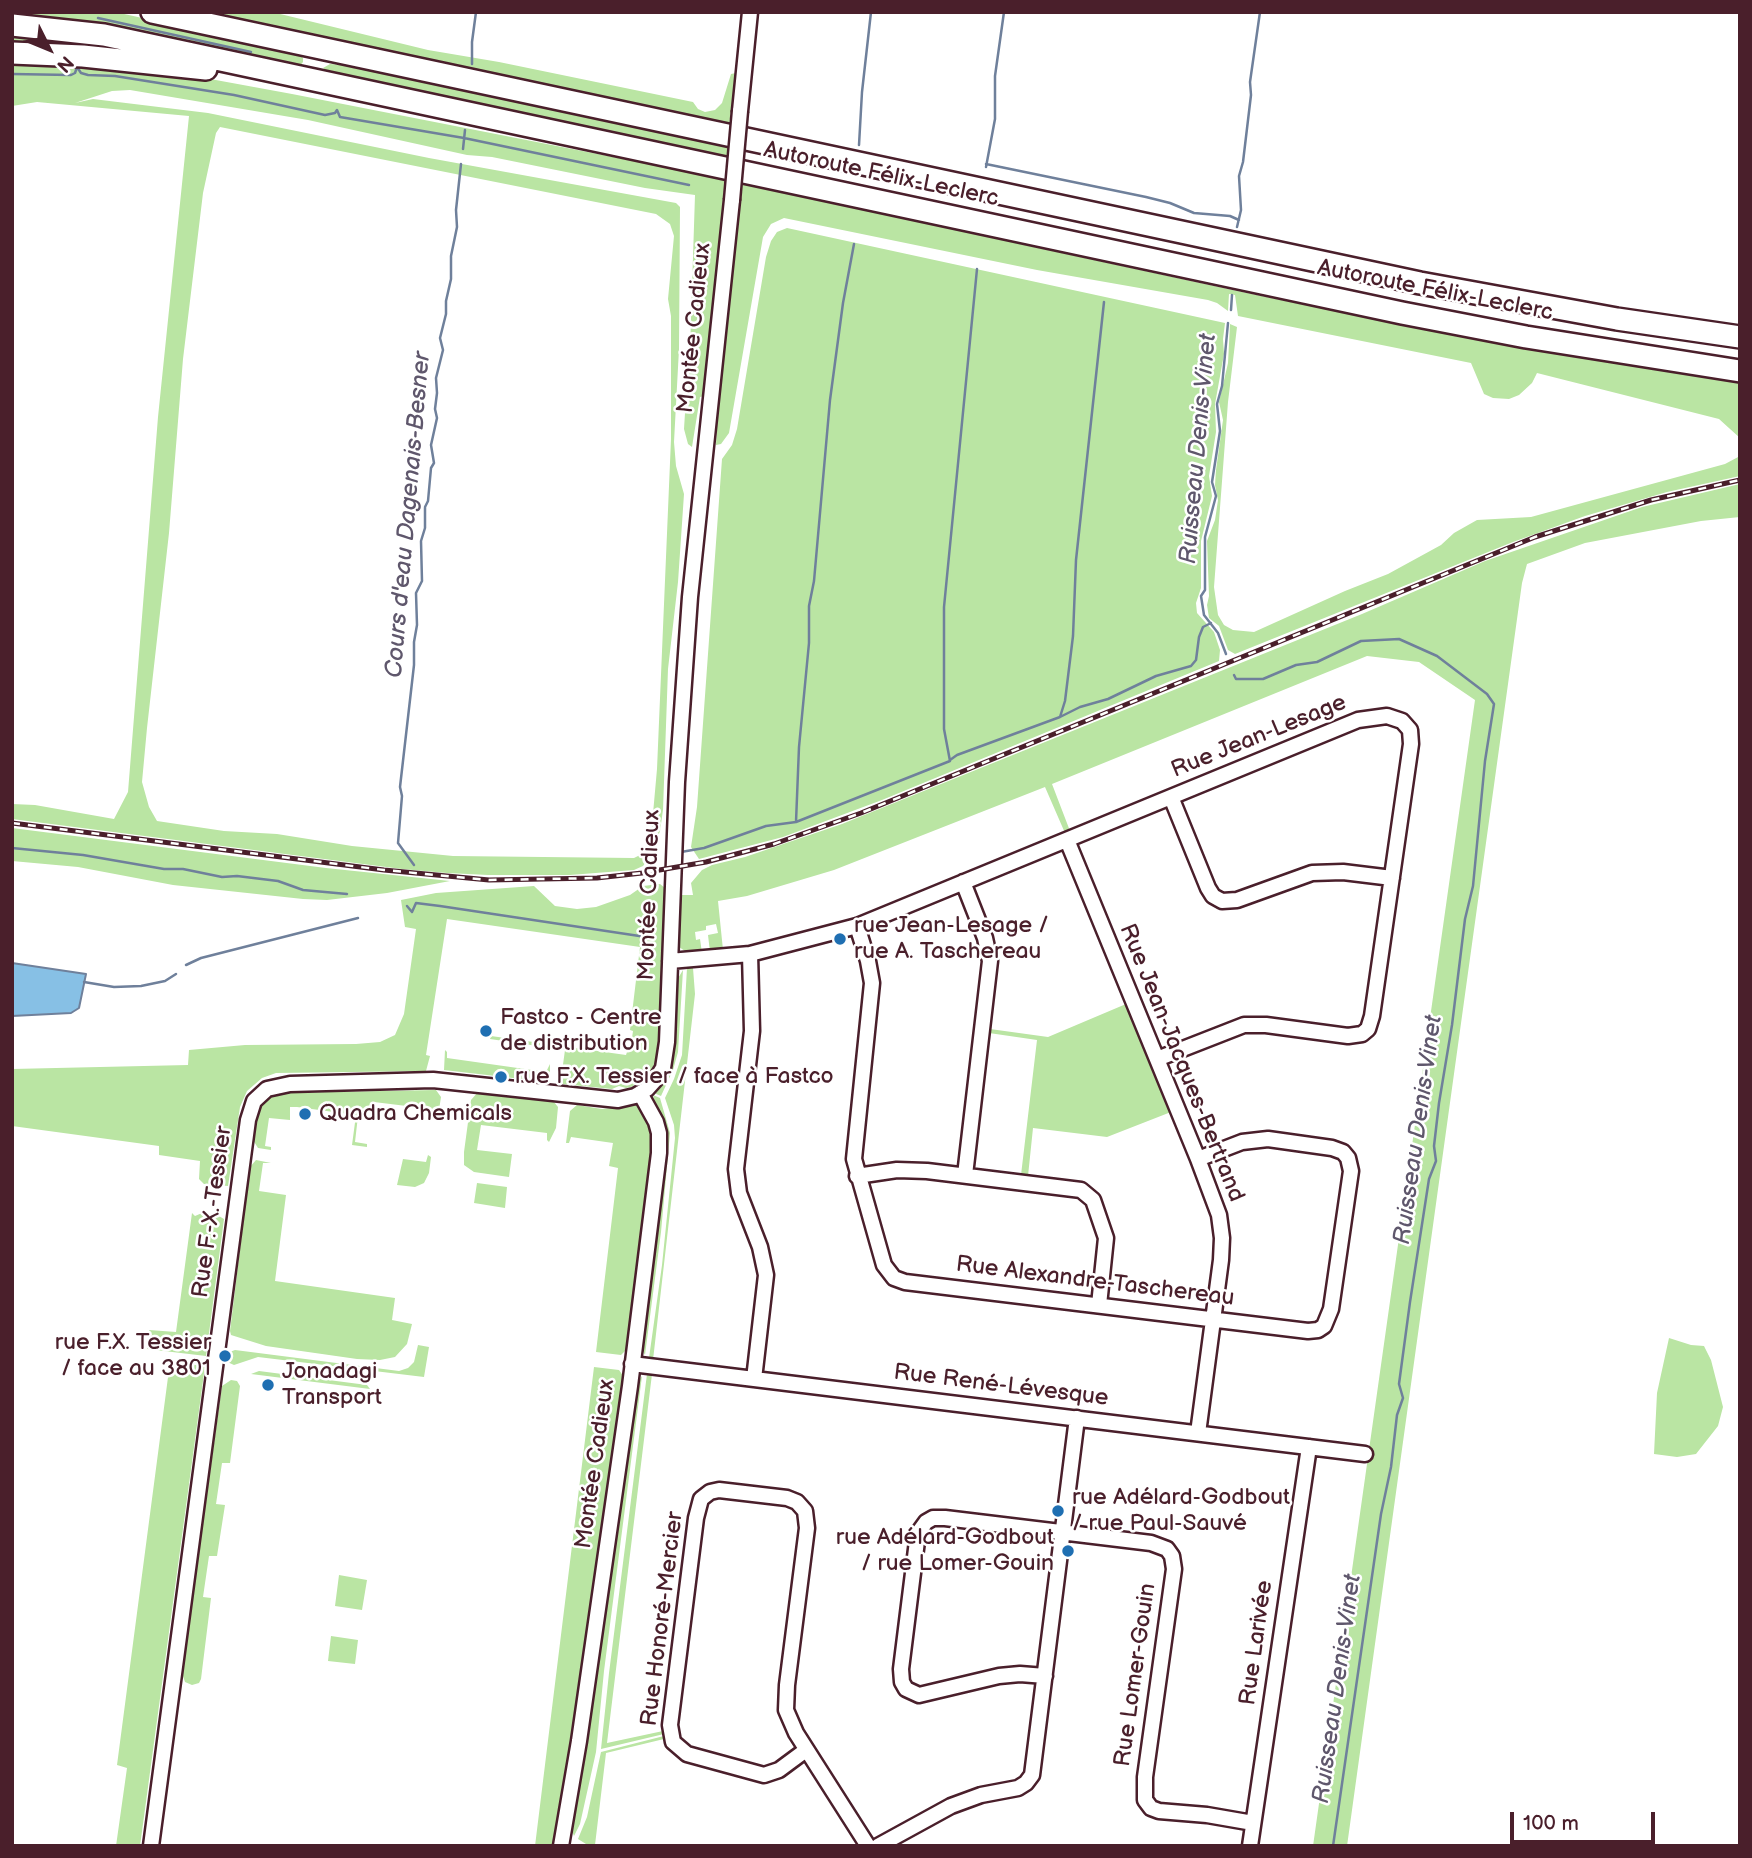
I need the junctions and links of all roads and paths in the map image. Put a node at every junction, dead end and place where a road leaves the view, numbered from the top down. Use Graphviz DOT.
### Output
graph roads {
  1 [pos="152,12"];
  2 [pos="750,12"];
  3 [pos="12,25"];
  4 [pos="12,53"];
  5 [pos="309,79"];
  6 [pos="1740,337"];
  7 [pos="1740,371"];
  8 [pos="1171,797"];
  9 [pos="1067,840"];
  10 [pos="1392,878"];
  11 [pos="963,882"];
  12 [pos="857,926"];
  13 [pos="750,954"];
  14 [pos="670,961"];
  15 [pos="1157,1059"];
  16 [pos="640,1093"];
  17 [pos="1198,1159"];
  18 [pos="857,1175"];
  19 [pos="965,1175"];
  20 [pos="1099,1305"];
  21 [pos="1212,1319"];
  22 [pos="632,1364"];
  23 [pos="754,1379"];
  24 [pos="1077,1418"];
  25 [pos="1198,1433"];
  26 [pos="1308,1447"];
  27 [pos="1365,1454"];
  28 [pos="1063,1532"];
  29 [pos="1045,1676"];
  30 [pos="806,1750"];
  31 [pos="1253,1823"];
  32 [pos="151,1846"];
  33 [pos="561,1846"];
  34 [pos="867,1846"];
  35 [pos="878,1846"];
  36 [pos="1250,1846"];
  1 -- 6 [label="highway, Autoroute Félix-Leclerc"];
  2 -- 14 [label="street, Montée Cadieux, bridge"];
  3 -- 5 [label="highway, Autoroute Félix-Leclerc"];
  4 -- 5 [label="highway"];
  5 -- 7 [label="highway, Autoroute Félix-Leclerc"];
  8 -- 9 [label="street, Rue Jean-Lesage"];
  8 -- 10 [label="street"];
  8 -- 10 [label="street, Rue Jean-Lesage"];
  9 -- 11 [label="street, Rue Jean-Lesage"];
  9 -- 15 [label="street, Rue Jean-Jacques-Bertrand"];
  10 -- 15 [label="street, Rue Jean-Lesage"];
  11 -- 12 [label="street, Rue Jean-Lesage"];
  11 -- 19 [label="street"];
  12 -- 13 [label="street, Rue Jean-Lesage"];
  12 -- 18 [label="street, Rue Alexandre-Taschereau"];
  13 -- 14 [label="street, Rue Jean-Lesage"];
  13 -- 23 [label="street"];
  14 -- 16 [label="street, Montée Cadieux"];
  15 -- 17 [label="street, Rue Jean-Jacques-Bertrand"];
  16 -- 22 [label="street, Montée Cadieux"];
  16 -- 32 [label="street, Rue F.-X.-Tessier"];
  17 -- 21 [label="street, Rue Jean-Jacques-Bertrand"];
  17 -- 21 [label="street, Rue Alexandre-Taschereau"];
  18 -- 19 [label="street"];
  18 -- 20 [label="street, Rue Alexandre-Taschereau"];
  19 -- 20 [label="street"];
  20 -- 21 [label="street, Rue Alexandre-Taschereau"];
  21 -- 25 [label="street, Rue Jean-Jacques-Bertrand"];
  22 -- 23 [label="street, Rue René-Lévesque"];
  22 -- 33 [label="street, Montée Cadieux"];
  23 -- 24 [label="street, Rue René-Lévesque"];
  24 -- 25 [label="street, Rue René-Lévesque"];
  24 -- 28 [label="street"];
  25 -- 26 [label="street, Rue René-Lévesque"];
  26 -- 27 [label="street, Rue René-Lévesque"];
  26 -- 31 [label="street, Rue Larivée"];
  28 -- 29 [label="street"];
  28 -- 29 [label="street"];
  28 -- 31 [label="street, Rue Lomer-Gouin"];
  29 -- 35 [label="street"];
  30 -- 30 [label="street, Rue Honoré-Mercier"];
  30 -- 34 [label="street, Rue Honoré-Mercier"];
  31 -- 36 [label="street, Rue Larivée"];
}
